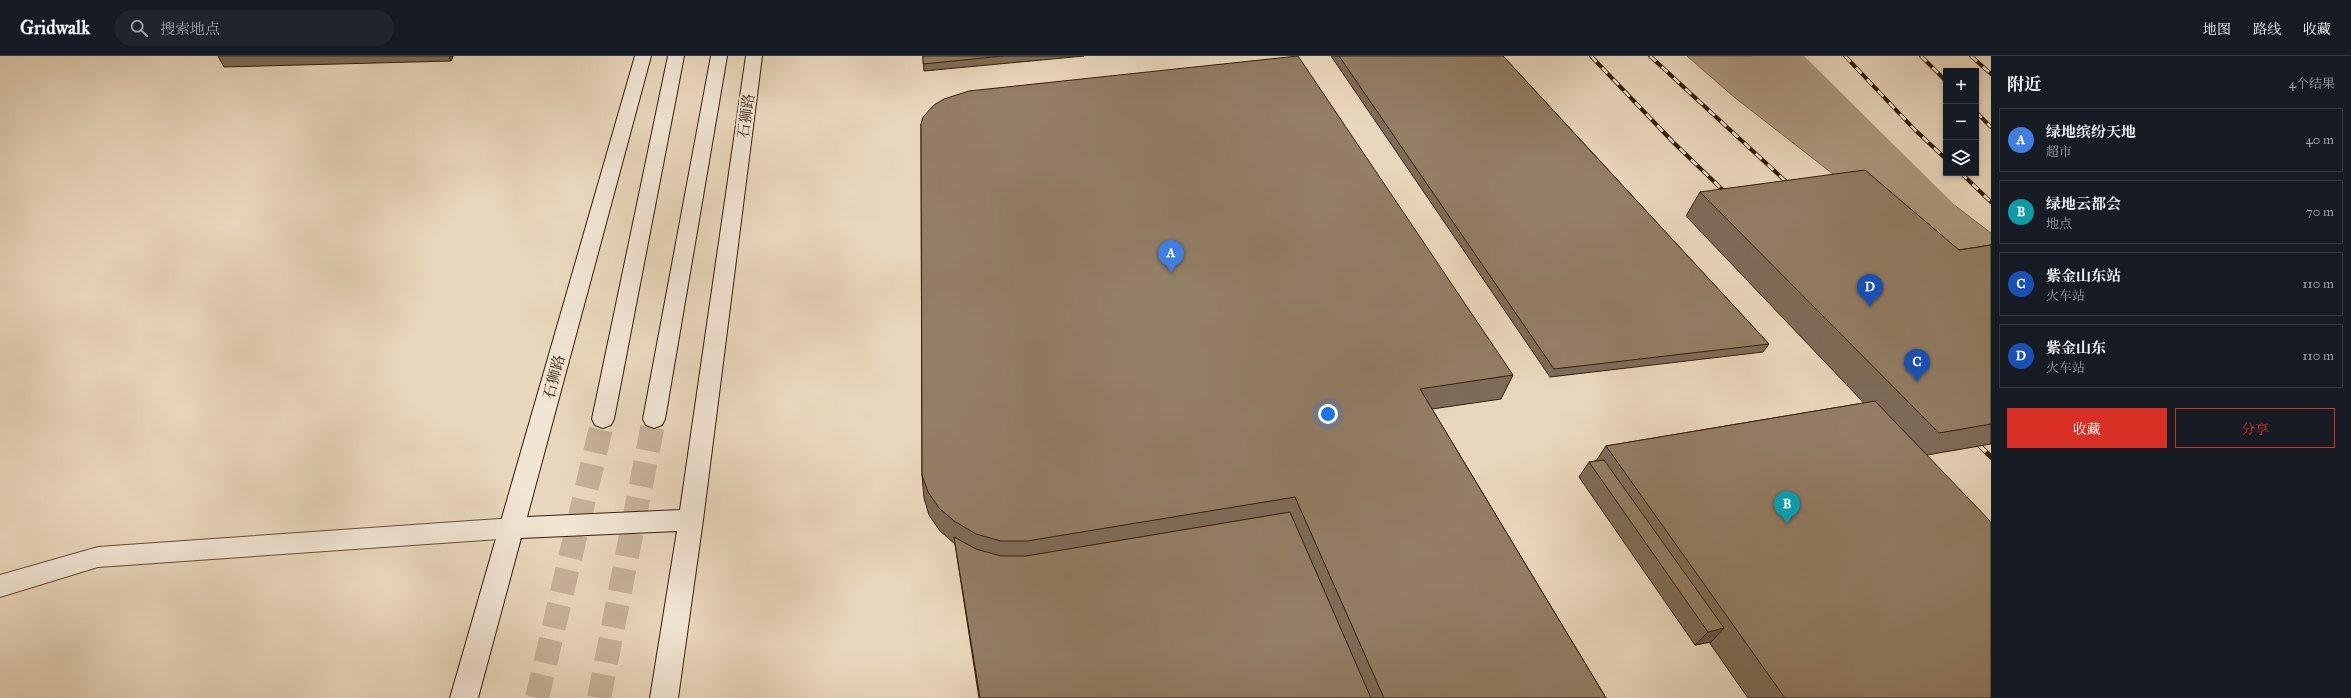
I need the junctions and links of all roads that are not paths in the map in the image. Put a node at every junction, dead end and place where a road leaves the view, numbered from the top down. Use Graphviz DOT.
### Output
graph roads {
  1 [pos="643,56"];
  2 [pos="676,56"];
  3 [pos="719,56"];
  4 [pos="754,56"];
  5 [pos="603,419"];
  6 [pos="654,419"];
  7 [pos="691,520"];
  8 [pos="513,528"];
  9 [pos="0,586"];
  10 [pos="464,698"];
  11 [pos="664,698"];
  1 -- 8 [label="street, 石狮路"];
  2 -- 5 [label="street"];
  3 -- 6 [label="street"];
  4 -- 7 [label="street, 石狮路"];
  7 -- 8 [label="street"];
  7 -- 11 [label="street, 石狮路"];
  8 -- 9 [label="lane"];
  8 -- 10 [label="street, 石狮路"];
}
